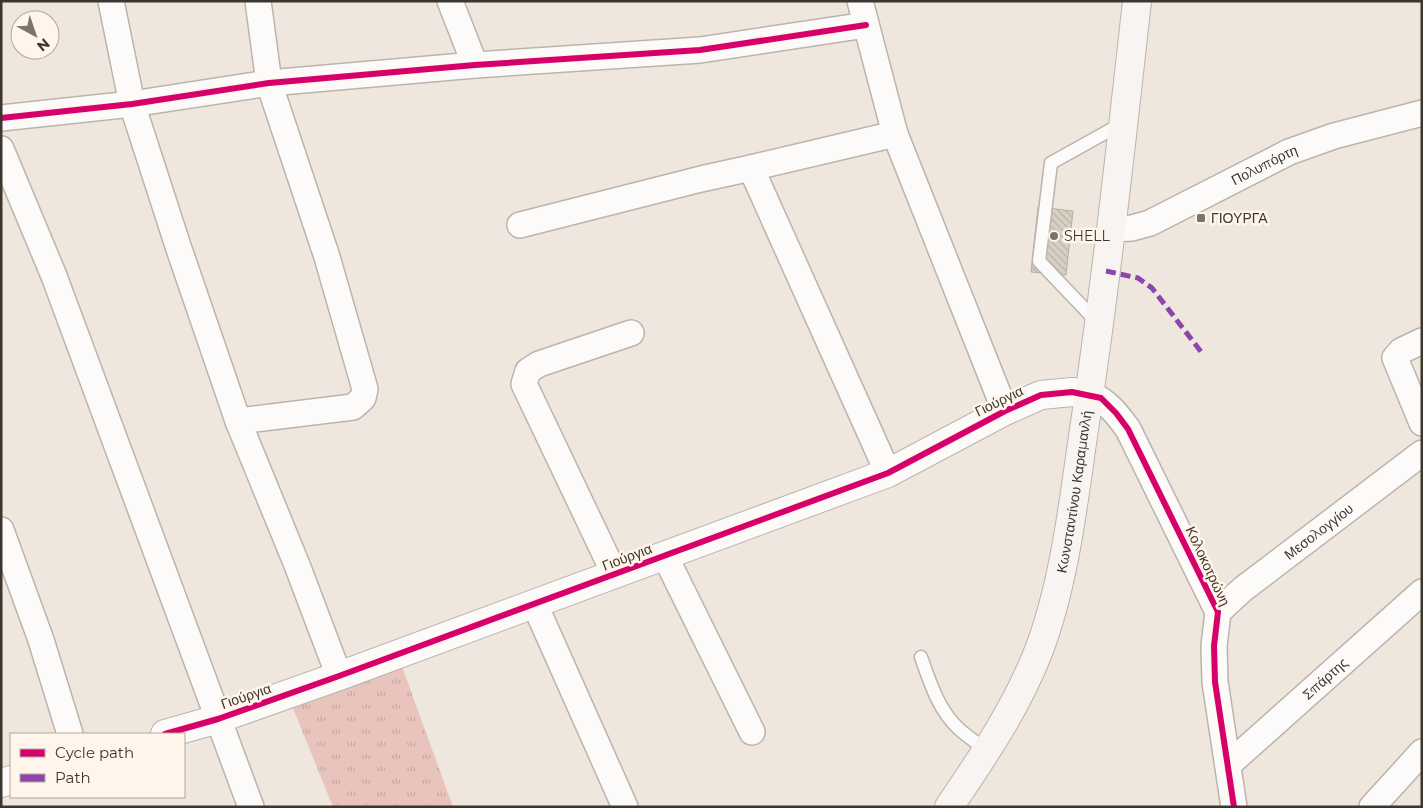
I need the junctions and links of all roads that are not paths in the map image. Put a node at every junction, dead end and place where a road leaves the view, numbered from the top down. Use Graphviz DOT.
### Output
graph roads {
  1 [pos="111,1"];
  2 [pos="258,1"];
  3 [pos="450,1"];
  4 [pos="1137,1"];
  5 [pos="863,13"];
  6 [pos="475,65"];
  7 [pos="268,83"];
  8 [pos="132,104"];
  9 [pos="1422,113"];
  10 [pos="1,118"];
  11 [pos="1123,123"];
  12 [pos="895,134"];
  13 [pos="1,149"];
  14 [pos="752,168"];
  15 [pos="520,226"];
  16 [pos="1111,229"];
  17 [pos="1099,324"];
  18 [pos="631,333"];
  19 [pos="1412,346"];
  20 [pos="1090,394"];
  21 [pos="1004,411"];
  22 [pos="238,421"];
  23 [pos="1422,423"];
  24 [pos="1422,453"];
  25 [pos="888,473"];
  26 [pos="1,530"];
  27 [pos="665,556"];
  28 [pos="615,575"];
  29 [pos="1422,592"];
  30 [pos="535,605"];
  31 [pos="1218,612"];
  32 [pos="921,657"];
  33 [pos="339,676"];
  34 [pos="218,719"];
  35 [pos="752,732"];
  36 [pos="70,733"];
  37 [pos="169,733"];
  38 [pos="988,751"];
  39 [pos="1422,752"];
  40 [pos="1228,765"];
  41 [pos="251,807"];
  42 [pos="625,807"];
  43 [pos="948,807"];
  44 [pos="1234,807"];
  45 [pos="1372,807"];
  1 -- 8 [label="street"];
  2 -- 7 [label="street"];
  3 -- 6 [label="street"];
  4 -- 11 [label="main road, Κωνσταντίνου Καραμανλή"];
  5 -- 6 [label="street"];
  5 -- 12 [label="street"];
  6 -- 7 [label="street"];
  7 -- 8 [label="street"];
  7 -- 22 [label="street"];
  8 -- 10 [label="street"];
  8 -- 22 [label="street"];
  9 -- 16 [label="street, Πολυπόρτη"];
  11 -- 16 [label="main road, Κωνσταντίνου Καραμανλή"];
  11 -- 17 [label="lane"];
  12 -- 14 [label="street"];
  12 -- 21 [label="street"];
  13 -- 34 [label="street"];
  14 -- 15 [label="street"];
  14 -- 25 [label="street"];
  16 -- 17 [label="main road, Κωνσταντίνου Καραμανλή"];
  17 -- 20 [label="main road, Κωνσταντίνου Καραμανλή"];
  18 -- 28 [label="street"];
  19 -- 23 [label="street"];
  20 -- 21 [label="street, Γιούργια"];
  20 -- 31 [label="street, Κολοκοτρώνη"];
  20 -- 38 [label="main road, Κωνσταντίνου Καραμανλή"];
  21 -- 25 [label="street, Γιούργια"];
  22 -- 33 [label="street"];
  24 -- 31 [label="street, Μεσολογγίου"];
  25 -- 27 [label="street, Γιούργια"];
  26 -- 36 [label="street"];
  27 -- 28 [label="street, Γιούργια"];
  27 -- 35 [label="street"];
  28 -- 30 [label="street, Γιούργια"];
  29 -- 40 [label="street, Σπάρτης"];
  30 -- 33 [label="street, Γιούργια"];
  30 -- 42 [label="street"];
  31 -- 40 [label="street, Κολοκοτρώνη"];
  32 -- 38 [label="lane"];
  33 -- 34 [label="street, Γιούργια"];
  34 -- 37 [label="street, Γιούργια"];
  34 -- 41 [label="street"];
  38 -- 43 [label="main road, Κωνσταντίνου Καραμανλή"];
  39 -- 45 [label="street"];
  40 -- 44 [label="street, Κολοκοτρώνη"];
}
